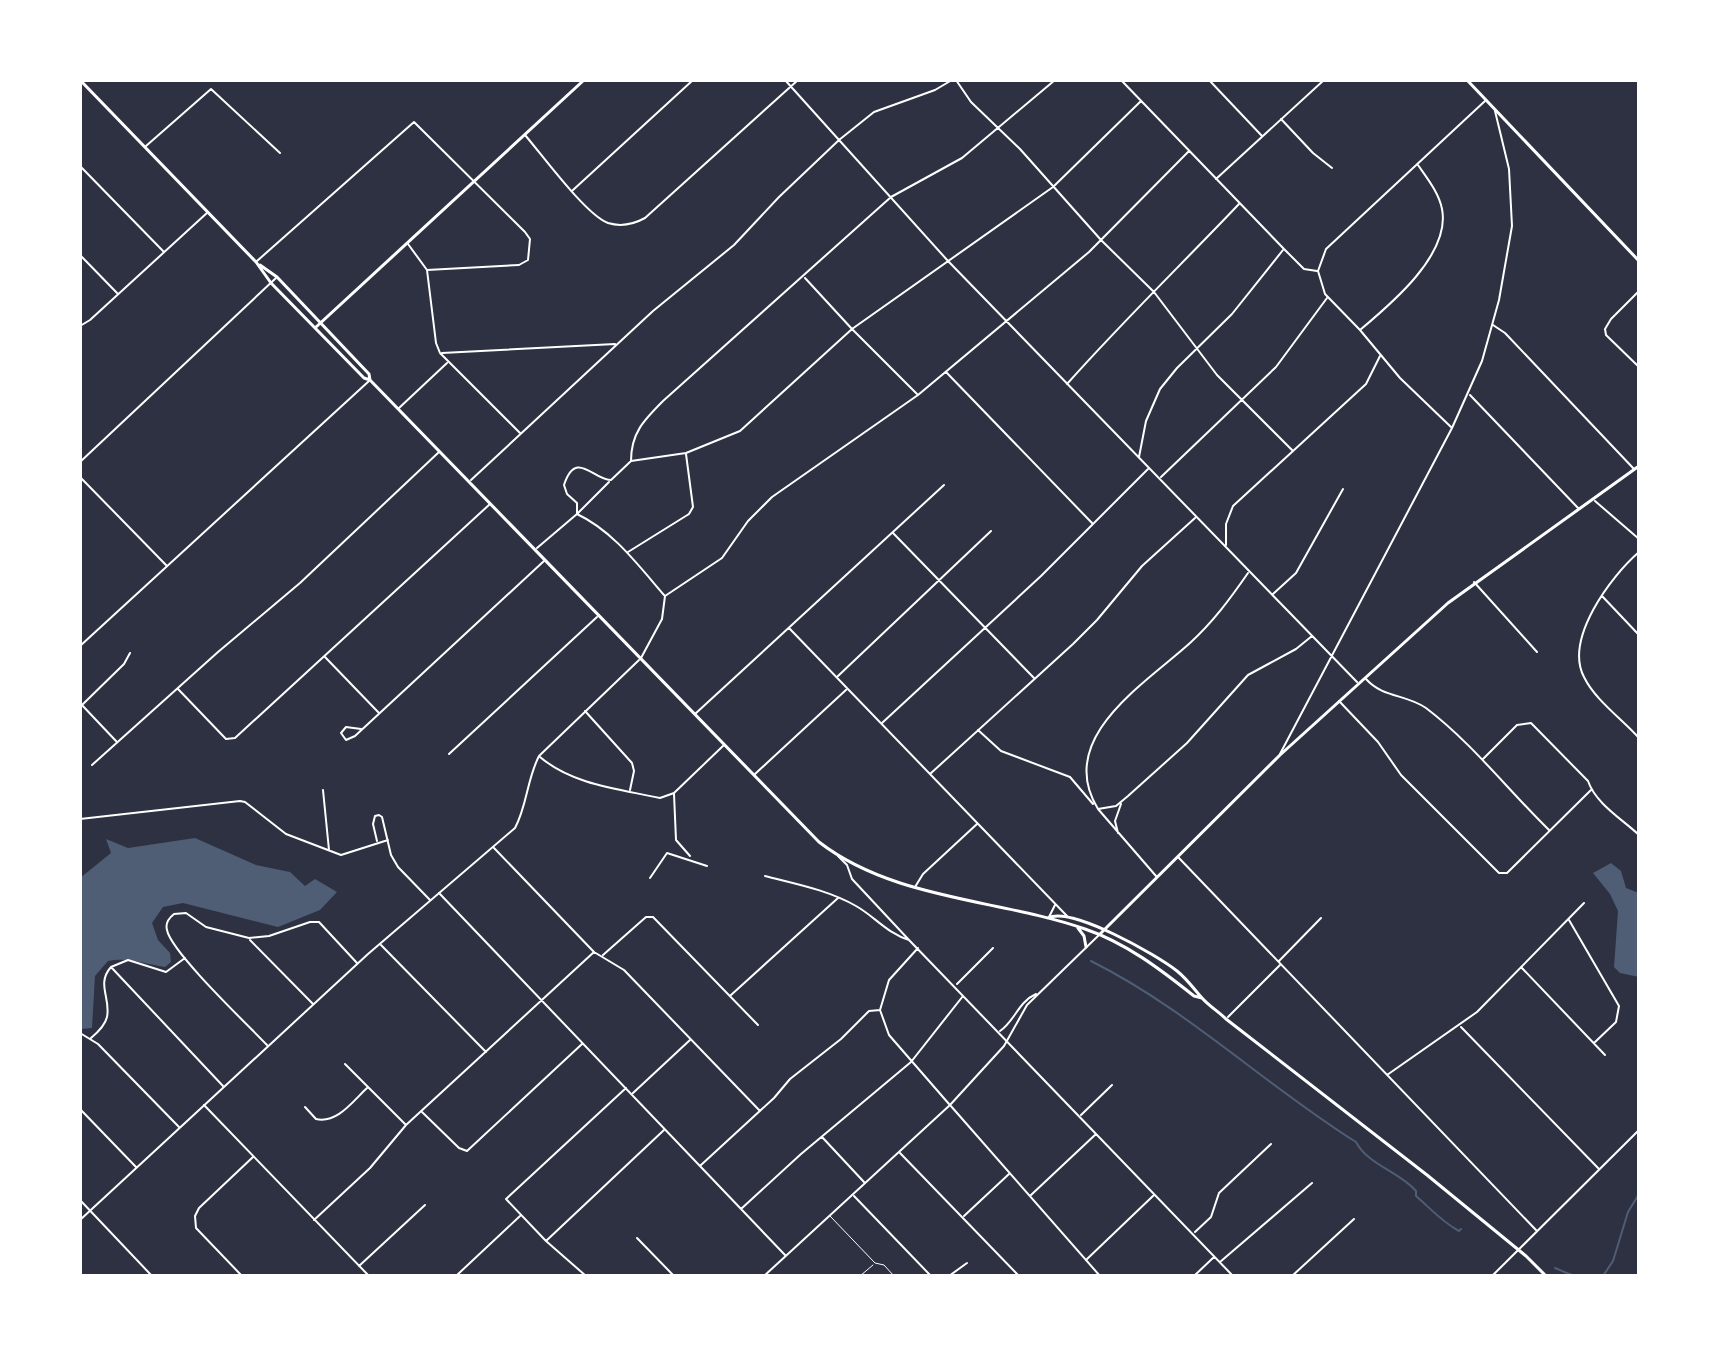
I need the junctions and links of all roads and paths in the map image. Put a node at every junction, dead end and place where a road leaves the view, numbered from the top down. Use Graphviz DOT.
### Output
graph roads {
  1 [pos="80,80"];
  2 [pos="584,80"];
  3 [pos="693,80"];
  4 [pos="785,80"];
  5 [pos="798,80"];
  6 [pos="954,80"];
  7 [pos="1055,80"];
  8 [pos="1121,80"];
  9 [pos="1209,80"];
  10 [pos="1324,80"];
  11 [pos="1467,80"];
  12 [pos="791,87"];
  13 [pos="1486,100"];
  14 [pos="1141,101"];
  15 [pos="1495,110"];
  16 [pos="1281,119"];
  17 [pos="998,129"];
  18 [pos="525,135"];
  19 [pos="1263,137"];
  20 [pos="839,140"];
  21 [pos="146,146"];
  22 [pos="1189,151"];
  23 [pos="280,153"];
  24 [pos="1418,164"];
  25 [pos="80,166"];
  26 [pos="1332,168"];
  27 [pos="1216,179"];
  28 [pos="475,181"];
  29 [pos="1053,187"];
  30 [pos="573,190"];
  31 [pos="891,197"];
  32 [pos="1240,203"];
  33 [pos="209,211"];
  34 [pos="1101,240"];
  35 [pos="407,243"];
  36 [pos="1284,249"];
  37 [pos="164,253"];
  38 [pos="80,255"];
  39 [pos="948,261"];
  40 [pos="1639,261"];
  41 [pos="256,262"];
  42 [pos="427,270"];
  43 [pos="1318,271"];
  44 [pos="803,276"];
  45 [pos="277,277"];
  46 [pos="271,283"];
  47 [pos="1639,291"];
  48 [pos="1154,292"];
  49 [pos="118,295"];
  50 [pos="1328,297"];
  51 [pos="1006,320"];
  52 [pos="320,323"];
  53 [pos="1493,325"];
  54 [pos="80,326"];
  55 [pos="315,328"];
  56 [pos="852,329"];
  57 [pos="1360,330"];
  58 [pos="617,344"];
  59 [pos="1197,350"];
  60 [pos="440,353"];
  61 [pos="1381,355"];
  62 [pos="448,362"];
  63 [pos="1639,367"];
  64 [pos="946,371"];
  65 [pos="370,380"];
  66 [pos="1067,384"];
  67 [pos="1468,394"];
  68 [pos="918,395"];
  69 [pos="1242,400"];
  70 [pos="398,409"];
  71 [pos="1452,428"];
  72 [pos="521,434"];
  73 [pos="1292,450"];
  74 [pos="440,451"];
  75 [pos="686,453"];
  76 [pos="1139,458"];
  77 [pos="631,461"];
  78 [pos="80,462"];
  79 [pos="1637,468"];
  80 [pos="1149,469"];
  81 [pos="80,477"];
  82 [pos="1159,479"];
  83 [pos="609,481"];
  84 [pos="469,482"];
  85 [pos="944,485"];
  86 [pos="1343,489"];
  87 [pos="1594,500"];
  88 [pos="490,504"];
  89 [pos="1580,510"];
  90 [pos="577,514"];
  91 [pos="1196,517"];
  92 [pos="1093,524"];
  93 [pos="991,531"];
  94 [pos="893,533"];
  95 [pos="1639,539"];
  96 [pos="1225,547"];
  97 [pos="535,550"];
  98 [pos="1639,552"];
  99 [pos="627,553"];
  100 [pos="544,560"];
  101 [pos="167,566"];
  102 [pos="1249,572"];
  103 [pos="940,581"];
  104 [pos="1474,582"];
  105 [pos="1272,595"];
  106 [pos="665,596"];
  107 [pos="1602,596"];
  108 [pos="598,616"];
  109 [pos="789,628"];
  110 [pos="986,628"];
  111 [pos="1639,635"];
  112 [pos="1312,636"];
  113 [pos="80,646"];
  114 [pos="1537,652"];
  115 [pos="130,653"];
  116 [pos="324,656"];
  117 [pos="1331,656"];
  118 [pos="640,659"];
  119 [pos="837,677"];
  120 [pos="1365,677"];
  121 [pos="1035,678"];
  122 [pos="1358,683"];
  123 [pos="177,688"];
  124 [pos="848,688"];
  125 [pos="1339,701"];
  126 [pos="81,704"];
  127 [pos="585,711"];
  128 [pos="380,714"];
  129 [pos="694,715"];
  130 [pos="882,723"];
  131 [pos="361,729"];
  132 [pos="978,730"];
  133 [pos="1639,738"];
  134 [pos="117,742"];
  135 [pos="724,745"];
  136 [pos="449,754"];
  137 [pos="1280,755"];
  138 [pos="539,756"];
  139 [pos="1482,760"];
  140 [pos="92,765"];
  141 [pos="930,774"];
  142 [pos="753,775"];
  143 [pos="323,790"];
  144 [pos="1591,790"];
  145 [pos="630,791"];
  146 [pos="674,793"];
  147 [pos="1123,801"];
  148 [pos="1098,809"];
  149 [pos="80,819"];
  150 [pos="978,823"];
  151 [pos="1550,831"];
  152 [pos="1639,835"];
  153 [pos="1120,837"];
  154 [pos="388,840"];
  155 [pos="377,842"];
  156 [pos="493,847"];
  157 [pos="330,851"];
  158 [pos="834,852"];
  159 [pos="690,856"];
  160 [pos="1178,857"];
  161 [pos="707,866"];
  162 [pos="765,876"];
  163 [pos="1157,877"];
  164 [pos="650,878"];
  165 [pos="915,887"];
  166 [pos="439,893"];
  167 [pos="838,898"];
  168 [pos="430,900"];
  169 [pos="1056,903"];
  170 [pos="1584,903"];
  171 [pos="1048,918"];
  172 [pos="1068,918"];
  173 [pos="1321,918"];
  174 [pos="1569,920"];
  175 [pos="1075,926"];
  176 [pos="1104,930"];
  177 [pos="1100,934"];
  178 [pos="249,938"];
  179 [pos="909,940"];
  180 [pos="380,943"];
  181 [pos="919,947"];
  182 [pos="1086,947"];
  183 [pos="993,948"];
  184 [pos="594,952"];
  185 [pos="602,956"];
  186 [pos="185,958"];
  187 [pos="358,963"];
  188 [pos="1279,963"];
  189 [pos="111,967"];
  190 [pos="1521,967"];
  191 [pos="956,986"];
  192 [pos="1038,994"];
  193 [pos="964,995"];
  194 [pos="731,996"];
  195 [pos="1202,998"];
  196 [pos="542,1000"];
  197 [pos="314,1004"];
  198 [pos="880,1010"];
  199 [pos="1226,1019"];
  200 [pos="758,1025"];
  201 [pos="1460,1026"];
  202 [pos="1000,1031"];
  203 [pos="80,1033"];
  204 [pos="91,1038"];
  205 [pos="691,1039"];
  206 [pos="1008,1040"];
  207 [pos="583,1043"];
  208 [pos="1594,1043"];
  209 [pos="268,1046"];
  210 [pos="486,1053"];
  211 [pos="1605,1055"];
  212 [pos="911,1062"];
  213 [pos="345,1064"];
  214 [pos="1387,1075"];
  215 [pos="1112,1085"];
  216 [pos="224,1086"];
  217 [pos="368,1087"];
  218 [pos="626,1088"];
  219 [pos="632,1094"];
  220 [pos="204,1105"];
  221 [pos="950,1105"];
  222 [pos="305,1107"];
  223 [pos="80,1109"];
  224 [pos="422,1111"];
  225 [pos="760,1111"];
  226 [pos="1080,1115"];
  227 [pos="406,1125"];
  228 [pos="180,1127"];
  229 [pos="665,1129"];
  230 [pos="1639,1130"];
  231 [pos="1097,1134"];
  232 [pos="822,1136"];
  233 [pos="1271,1144"];
  234 [pos="899,1152"];
  235 [pos="253,1157"];
  236 [pos="700,1166"];
  237 [pos="136,1168"];
  238 [pos="1600,1169"];
  239 [pos="1010,1173"];
  240 [pos="865,1183"];
  241 [pos="1312,1183"];
  242 [pos="1155,1194"];
  243 [pos="853,1195"];
  244 [pos="1030,1196"];
  245 [pos="80,1200"];
  246 [pos="425,1205"];
  247 [pos="741,1209"];
  248 [pos="89,1211"];
  249 [pos="521,1215"];
  250 [pos="830,1216"];
  251 [pos="963,1217"];
  252 [pos="1354,1219"];
  253 [pos="80,1220"];
  254 [pos="314,1220"];
  255 [pos="1537,1231"];
  256 [pos="1193,1234"];
  257 [pos="637,1238"];
  258 [pos="546,1241"];
  259 [pos="1519,1250"];
  260 [pos="786,1256"];
  261 [pos="1215,1256"];
  262 [pos="1085,1261"];
  263 [pos="1220,1262"];
  264 [pos="875,1263"];
  265 [pos="967,1263"];
  266 [pos="359,1266"];
  267 [pos="152,1276"];
  268 [pos="242,1276"];
  269 [pos="369,1276"];
  270 [pos="456,1276"];
  271 [pos="586,1276"];
  272 [pos="674,1276"];
  273 [pos="765,1276"];
  274 [pos="860,1276"];
  275 [pos="894,1276"];
  276 [pos="931,1276"];
  277 [pos="949,1276"];
  278 [pos="1019,1276"];
  279 [pos="1100,1276"];
  280 [pos="1194,1276"];
  281 [pos="1233,1276"];
  282 [pos="1292,1276"];
  283 [pos="1492,1276"];
  284 [pos="1546,1276"];
  1 -- 21 [label="main road"];
  2 -- 18 [label="main road"];
  3 -- 30 [label="street"];
  4 -- 12 [label="street"];
  5 -- 12 [label="street"];
  6 -- 17 [label="street"];
  6 -- 20 [label="street"];
  7 -- 17 [label="street"];
  8 -- 14 [label="street"];
  9 -- 19 [label="street"];
  10 -- 16 [label="street"];
  11 -- 13 [label="main road"];
  12 -- 20 [label="street"];
  12 -- 30 [label="street"];
  13 -- 15 [label="main road"];
  13 -- 24 [label="street"];
  14 -- 22 [label="street"];
  14 -- 29 [label="street"];
  15 -- 40 [label="main road"];
  15 -- 53 [label="street"];
  16 -- 19 [label="street"];
  16 -- 26 [label="street"];
  17 -- 29 [label="street"];
  17 -- 31 [label="street"];
  18 -- 28 [label="main road"];
  18 -- 30 [label="street"];
  19 -- 27 [label="street"];
  20 -- 31 [label="street"];
  20 -- 58 [label="street"];
  21 -- 23 [label="street"];
  21 -- 33 [label="main road"];
  22 -- 27 [label="street"];
  22 -- 34 [label="street"];
  24 -- 43 [label="street"];
  24 -- 57 [label="street"];
  25 -- 37 [label="street"];
  27 -- 32 [label="street"];
  28 -- 35 [label="main road"];
  28 -- 41 [label="street"];
  28 -- 42 [label="street"];
  29 -- 34 [label="street"];
  29 -- 39 [label="street"];
  31 -- 39 [label="street"];
  31 -- 44 [label="street"];
  32 -- 36 [label="street"];
  32 -- 48 [label="street"];
  33 -- 37 [label="street"];
  33 -- 41 [label="main road"];
  34 -- 48 [label="street"];
  34 -- 51 [label="street"];
  35 -- 42 [label="street"];
  35 -- 52 [label="main road"];
  36 -- 43 [label="street"];
  36 -- 59 [label="street"];
  37 -- 49 [label="street"];
  38 -- 49 [label="street"];
  39 -- 51 [label="street"];
  39 -- 56 [label="street"];
  41 -- 45 [label="main road"];
  41 -- 46 [label="main road"];
  42 -- 60 [label="street"];
  43 -- 50 [label="street"];
  44 -- 56 [label="street"];
  44 -- 77 [label="street"];
  45 -- 46 [label="street"];
  45 -- 52 [label="main road"];
  46 -- 55 [label="main road"];
  46 -- 78 [label="street"];
  47 -- 63 [label="street"];
  48 -- 59 [label="street"];
  48 -- 66 [label="street"];
  49 -- 54 [label="street"];
  50 -- 57 [label="street"];
  50 -- 69 [label="street"];
  51 -- 64 [label="street"];
  51 -- 66 [label="street"];
  52 -- 55 [label="main road"];
  52 -- 65 [label="main road"];
  53 -- 67 [label="street"];
  53 -- 79 [label="street"];
  55 -- 65 [label="main road"];
  56 -- 68 [label="street"];
  56 -- 75 [label="street"];
  57 -- 61 [label="street"];
  58 -- 60 [label="street"];
  58 -- 72 [label="street"];
  59 -- 69 [label="street"];
  59 -- 76 [label="street"];
  60 -- 62 [label="street"];
  61 -- 71 [label="street"];
  61 -- 73 [label="street"];
  62 -- 70 [label="street"];
  62 -- 72 [label="street"];
  64 -- 68 [label="street"];
  64 -- 92 [label="street"];
  65 -- 70 [label="main road"];
  65 -- 101 [label="street"];
  66 -- 76 [label="street"];
  67 -- 71 [label="street"];
  67 -- 89 [label="street"];
  68 -- 106 [label="street"];
  69 -- 73 [label="street"];
  69 -- 82 [label="street"];
  70 -- 74 [label="main road"];
  71 -- 117 [label="street"];
  72 -- 84 [label="street"];
  73 -- 96 [label="street"];
  74 -- 84 [label="main road"];
  74 -- 123 [label="street"];
  75 -- 77 [label="street"];
  75 -- 99 [label="street"];
  76 -- 80 [label="street"];
  77 -- 83 [label="street"];
  79 -- 87 [label="main road"];
  80 -- 82 [label="street"];
  80 -- 92 [label="street"];
  81 -- 101 [label="street"];
  82 -- 91 [label="street"];
  83 -- 90 [label="street"];
  83 -- 90 [label="street"];
  84 -- 88 [label="main road"];
  85 -- 94 [label="street"];
  86 -- 105 [label="street"];
  87 -- 89 [label="main road"];
  87 -- 95 [label="street"];
  88 -- 97 [label="main road"];
  88 -- 116 [label="street"];
  89 -- 104 [label="main road"];
  90 -- 97 [label="street"];
  90 -- 99 [label="street"];
  91 -- 96 [label="street"];
  91 -- 121 [label="street"];
  92 -- 110 [label="street"];
  93 -- 103 [label="street"];
  94 -- 103 [label="street"];
  94 -- 109 [label="street"];
  96 -- 102 [label="street"];
  97 -- 100 [label="main road"];
  98 -- 107 [label="street"];
  99 -- 106 [label="street"];
  100 -- 108 [label="main road"];
  100 -- 128 [label="street"];
  101 -- 113 [label="street"];
  102 -- 105 [label="street"];
  102 -- 148 [label="street"];
  103 -- 110 [label="street"];
  103 -- 119 [label="street"];
  104 -- 114 [label="street"];
  104 -- 120 [label="main road"];
  105 -- 112 [label="street"];
  106 -- 118 [label="street"];
  107 -- 111 [label="street"];
  107 -- 133 [label="street"];
  108 -- 118 [label="main road"];
  108 -- 136 [label="street"];
  109 -- 119 [label="street"];
  109 -- 129 [label="street"];
  110 -- 121 [label="street"];
  110 -- 130 [label="street"];
  112 -- 117 [label="street"];
  112 -- 147 [label="street"];
  115 -- 126 [label="street"];
  116 -- 123 [label="street"];
  116 -- 128 [label="street"];
  117 -- 122 [label="street"];
  117 -- 137 [label="street"];
  118 -- 127 [label="street"];
  118 -- 129 [label="main road"];
  119 -- 124 [label="street"];
  120 -- 122 [label="main road"];
  120 -- 139 [label="street"];
  121 -- 132 [label="street"];
  122 -- 125 [label="main road"];
  123 -- 134 [label="street"];
  124 -- 130 [label="street"];
  124 -- 142 [label="street"];
  125 -- 137 [label="main road"];
  125 -- 151 [label="street"];
  126 -- 134 [label="street"];
  127 -- 138 [label="street"];
  127 -- 145 [label="street"];
  128 -- 131 [label="street"];
  129 -- 135 [label="main road"];
  130 -- 141 [label="street"];
  131 -- 131 [label="street"];
  132 -- 141 [label="street"];
  132 -- 148 [label="street"];
  134 -- 140 [label="street"];
  135 -- 142 [label="main road"];
  135 -- 146 [label="street"];
  137 -- 160 [label="main road"];
  138 -- 145 [label="street"];
  138 -- 156 [label="street"];
  139 -- 144 [label="street"];
  139 -- 151 [label="street"];
  141 -- 150 [label="street"];
  142 -- 158 [label="main road"];
  143 -- 157 [label="street"];
  144 -- 151 [label="street"];
  144 -- 152 [label="street"];
  145 -- 146 [label="street"];
  146 -- 159 [label="street"];
  147 -- 148 [label="street"];
  147 -- 153 [label="street"];
  148 -- 153 [label="street"];
  149 -- 157 [label="street"];
  150 -- 165 [label="street"];
  150 -- 169 [label="street"];
  153 -- 163 [label="street"];
  154 -- 155 [label="street"];
  154 -- 155 [label="street"];
  154 -- 168 [label="street"];
  155 -- 157 [label="street"];
  156 -- 166 [label="street"];
  156 -- 184 [label="street"];
  158 -- 165 [label="main road"];
  158 -- 179 [label="street"];
  160 -- 163 [label="main road"];
  160 -- 188 [label="street"];
  161 -- 164 [label="street"];
  162 -- 167 [label="street"];
  163 -- 176 [label="main road"];
  165 -- 171 [label="main road"];
  166 -- 168 [label="street"];
  166 -- 196 [label="street"];
  167 -- 179 [label="street"];
  167 -- 194 [label="street"];
  168 -- 180 [label="street"];
  169 -- 171 [label="street"];
  169 -- 172 [label="street"];
  170 -- 174 [label="street"];
  171 -- 172 [label="main road"];
  171 -- 175 [label="main road"];
  172 -- 176 [label="main road"];
  173 -- 188 [label="street"];
  174 -- 190 [label="street"];
  174 -- 208 [label="street"];
  175 -- 177 [label="main road"];
  175 -- 182 [label="main road"];
  176 -- 177 [label="main road"];
  176 -- 195 [label="main road"];
  177 -- 182 [label="street"];
  177 -- 195 [label="main road"];
  178 -- 186 [label="street"];
  178 -- 187 [label="street"];
  178 -- 197 [label="street"];
  179 -- 181 [label="street"];
  180 -- 187 [label="street"];
  180 -- 210 [label="street"];
  181 -- 191 [label="street"];
  181 -- 198 [label="street"];
  182 -- 192 [label="street"];
  183 -- 191 [label="street"];
  184 -- 185 [label="street"];
  184 -- 196 [label="street"];
  185 -- 194 [label="street"];
  185 -- 205 [label="street"];
  186 -- 189 [label="street"];
  186 -- 209 [label="street"];
  187 -- 197 [label="street"];
  188 -- 199 [label="street"];
  188 -- 214 [label="street"];
  189 -- 204 [label="street"];
  189 -- 216 [label="street"];
  190 -- 201 [label="street"];
  190 -- 208 [label="street"];
  191 -- 193 [label="street"];
  192 -- 202 [label="street"];
  192 -- 206 [label="street"];
  193 -- 202 [label="street"];
  193 -- 212 [label="street"];
  194 -- 200 [label="street"];
  195 -- 199 [label="main road"];
  196 -- 207 [label="street"];
  196 -- 210 [label="street"];
  197 -- 209 [label="street"];
  198 -- 212 [label="street"];
  198 -- 225 [label="street"];
  199 -- 259 [label="main road"];
  201 -- 214 [label="street"];
  201 -- 238 [label="street"];
  202 -- 206 [label="street"];
  203 -- 204 [label="street"];
  204 -- 228 [label="street"];
  205 -- 219 [label="street"];
  205 -- 225 [label="street"];
  206 -- 221 [label="street"];
  206 -- 226 [label="street"];
  207 -- 218 [label="street"];
  207 -- 224 [label="street"];
  208 -- 211 [label="street"];
  209 -- 216 [label="street"];
  210 -- 224 [label="street"];
  212 -- 221 [label="street"];
  212 -- 232 [label="street"];
  213 -- 217 [label="street"];
  214 -- 255 [label="street"];
  215 -- 226 [label="street"];
  216 -- 220 [label="street"];
  217 -- 222 [label="street"];
  217 -- 227 [label="street"];
  218 -- 219 [label="street"];
  218 -- 249 [label="street"];
  219 -- 229 [label="street"];
  220 -- 228 [label="street"];
  220 -- 235 [label="street"];
  221 -- 234 [label="street"];
  221 -- 239 [label="street"];
  223 -- 237 [label="street"];
  224 -- 227 [label="street"];
  225 -- 236 [label="street"];
  226 -- 231 [label="street"];
  227 -- 254 [label="street"];
  228 -- 237 [label="street"];
  229 -- 236 [label="street"];
  229 -- 258 [label="street"];
  230 -- 238 [label="street"];
  231 -- 242 [label="street"];
  231 -- 244 [label="street"];
  232 -- 240 [label="street"];
  232 -- 247 [label="street"];
  233 -- 256 [label="street"];
  234 -- 240 [label="street"];
  234 -- 251 [label="street"];
  235 -- 254 [label="street"];
  235 -- 268 [label="street"];
  236 -- 247 [label="street"];
  237 -- 248 [label="street"];
  238 -- 255 [label="street"];
  239 -- 244 [label="street"];
  239 -- 251 [label="street"];
  240 -- 243 [label="street"];
  241 -- 263 [label="street"];
  242 -- 256 [label="street"];
  242 -- 262 [label="street"];
  243 -- 250 [label="street"];
  243 -- 276 [label="street"];
  244 -- 262 [label="street"];
  245 -- 248 [label="street"];
  246 -- 266 [label="street"];
  247 -- 260 [label="street"];
  248 -- 253 [label="street"];
  248 -- 267 [label="street"];
  249 -- 258 [label="street"];
  249 -- 270 [label="street"];
  250 -- 260 [label="street"];
  250 -- 264 [label="lane"];
  251 -- 278 [label="street"];
  252 -- 282 [label="street"];
  254 -- 266 [label="street"];
  255 -- 259 [label="street"];
  256 -- 261 [label="street"];
  257 -- 272 [label="street"];
  258 -- 271 [label="street"];
  259 -- 283 [label="street"];
  259 -- 284 [label="main road"];
  260 -- 273 [label="street"];
  261 -- 263 [label="street"];
  261 -- 280 [label="street"];
  262 -- 279 [label="street"];
  263 -- 281 [label="street"];
  264 -- 274 [label="lane"];
  264 -- 275 [label="lane"];
  265 -- 277 [label="street"];
  266 -- 269 [label="street"];
}
